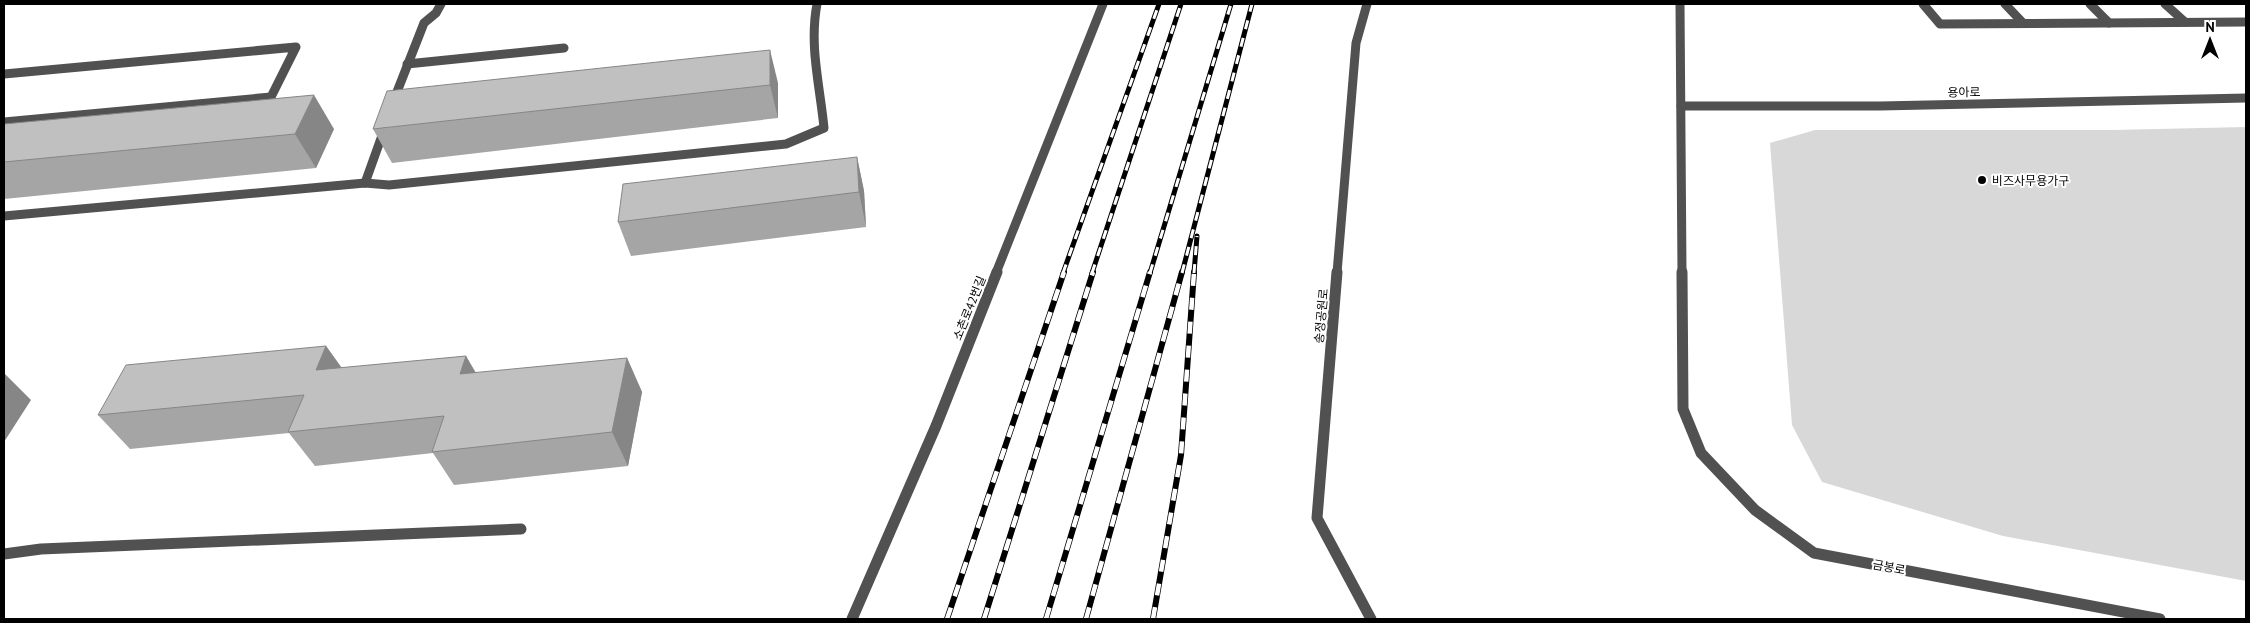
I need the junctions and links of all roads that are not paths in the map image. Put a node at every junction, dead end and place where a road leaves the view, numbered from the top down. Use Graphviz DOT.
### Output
graph roads {
  1 [pos="441,4"];
  2 [pos="818,4"];
  3 [pos="1103,4"];
  4 [pos="1367,4"];
  5 [pos="1680,4"];
  6 [pos="1923,4"];
  7 [pos="2005,4"];
  8 [pos="2090,4"];
  9 [pos="2165,4"];
  10 [pos="2186,22"];
  11 [pos="2246,22"];
  12 [pos="2023,23"];
  13 [pos="2109,23"];
  14 [pos="564,48"];
  15 [pos="407,64"];
  16 [pos="4,74"];
  17 [pos="2246,98"];
  18 [pos="1681,106"];
  19 [pos="391,110"];
  20 [pos="388,119"];
  21 [pos="4,122"];
  22 [pos="365,183"];
  23 [pos="4,216"];
  24 [pos="521,529"];
  25 [pos="4,554"];
  26 [pos="852,619"];
  27 [pos="1371,619"];
  28 [pos="2160,619"];
  1 -- 15 [label="street"];
  2 -- 22 [label="street"];
  3 -- 26 [label="street, 소촌로42번길"];
  4 -- 27 [label="street, 송정공원로"];
  5 -- 18 [label="street"];
  6 -- 12 [label="street"];
  7 -- 12 [label="street"];
  8 -- 13 [label="street"];
  9 -- 10 [label="street"];
  10 -- 11 [label="street"];
  10 -- 13 [label="street"];
  12 -- 13 [label="street"];
  14 -- 15 [label="street"];
  15 -- 19 [label="street"];
  16 -- 21 [label="street"];
  17 -- 18 [label="street, 용아로"];
  18 -- 28 [label="street, 금봉로"];
  20 -- 22 [label="street"];
  22 -- 23 [label="street"];
  24 -- 25 [label="street"];
}
